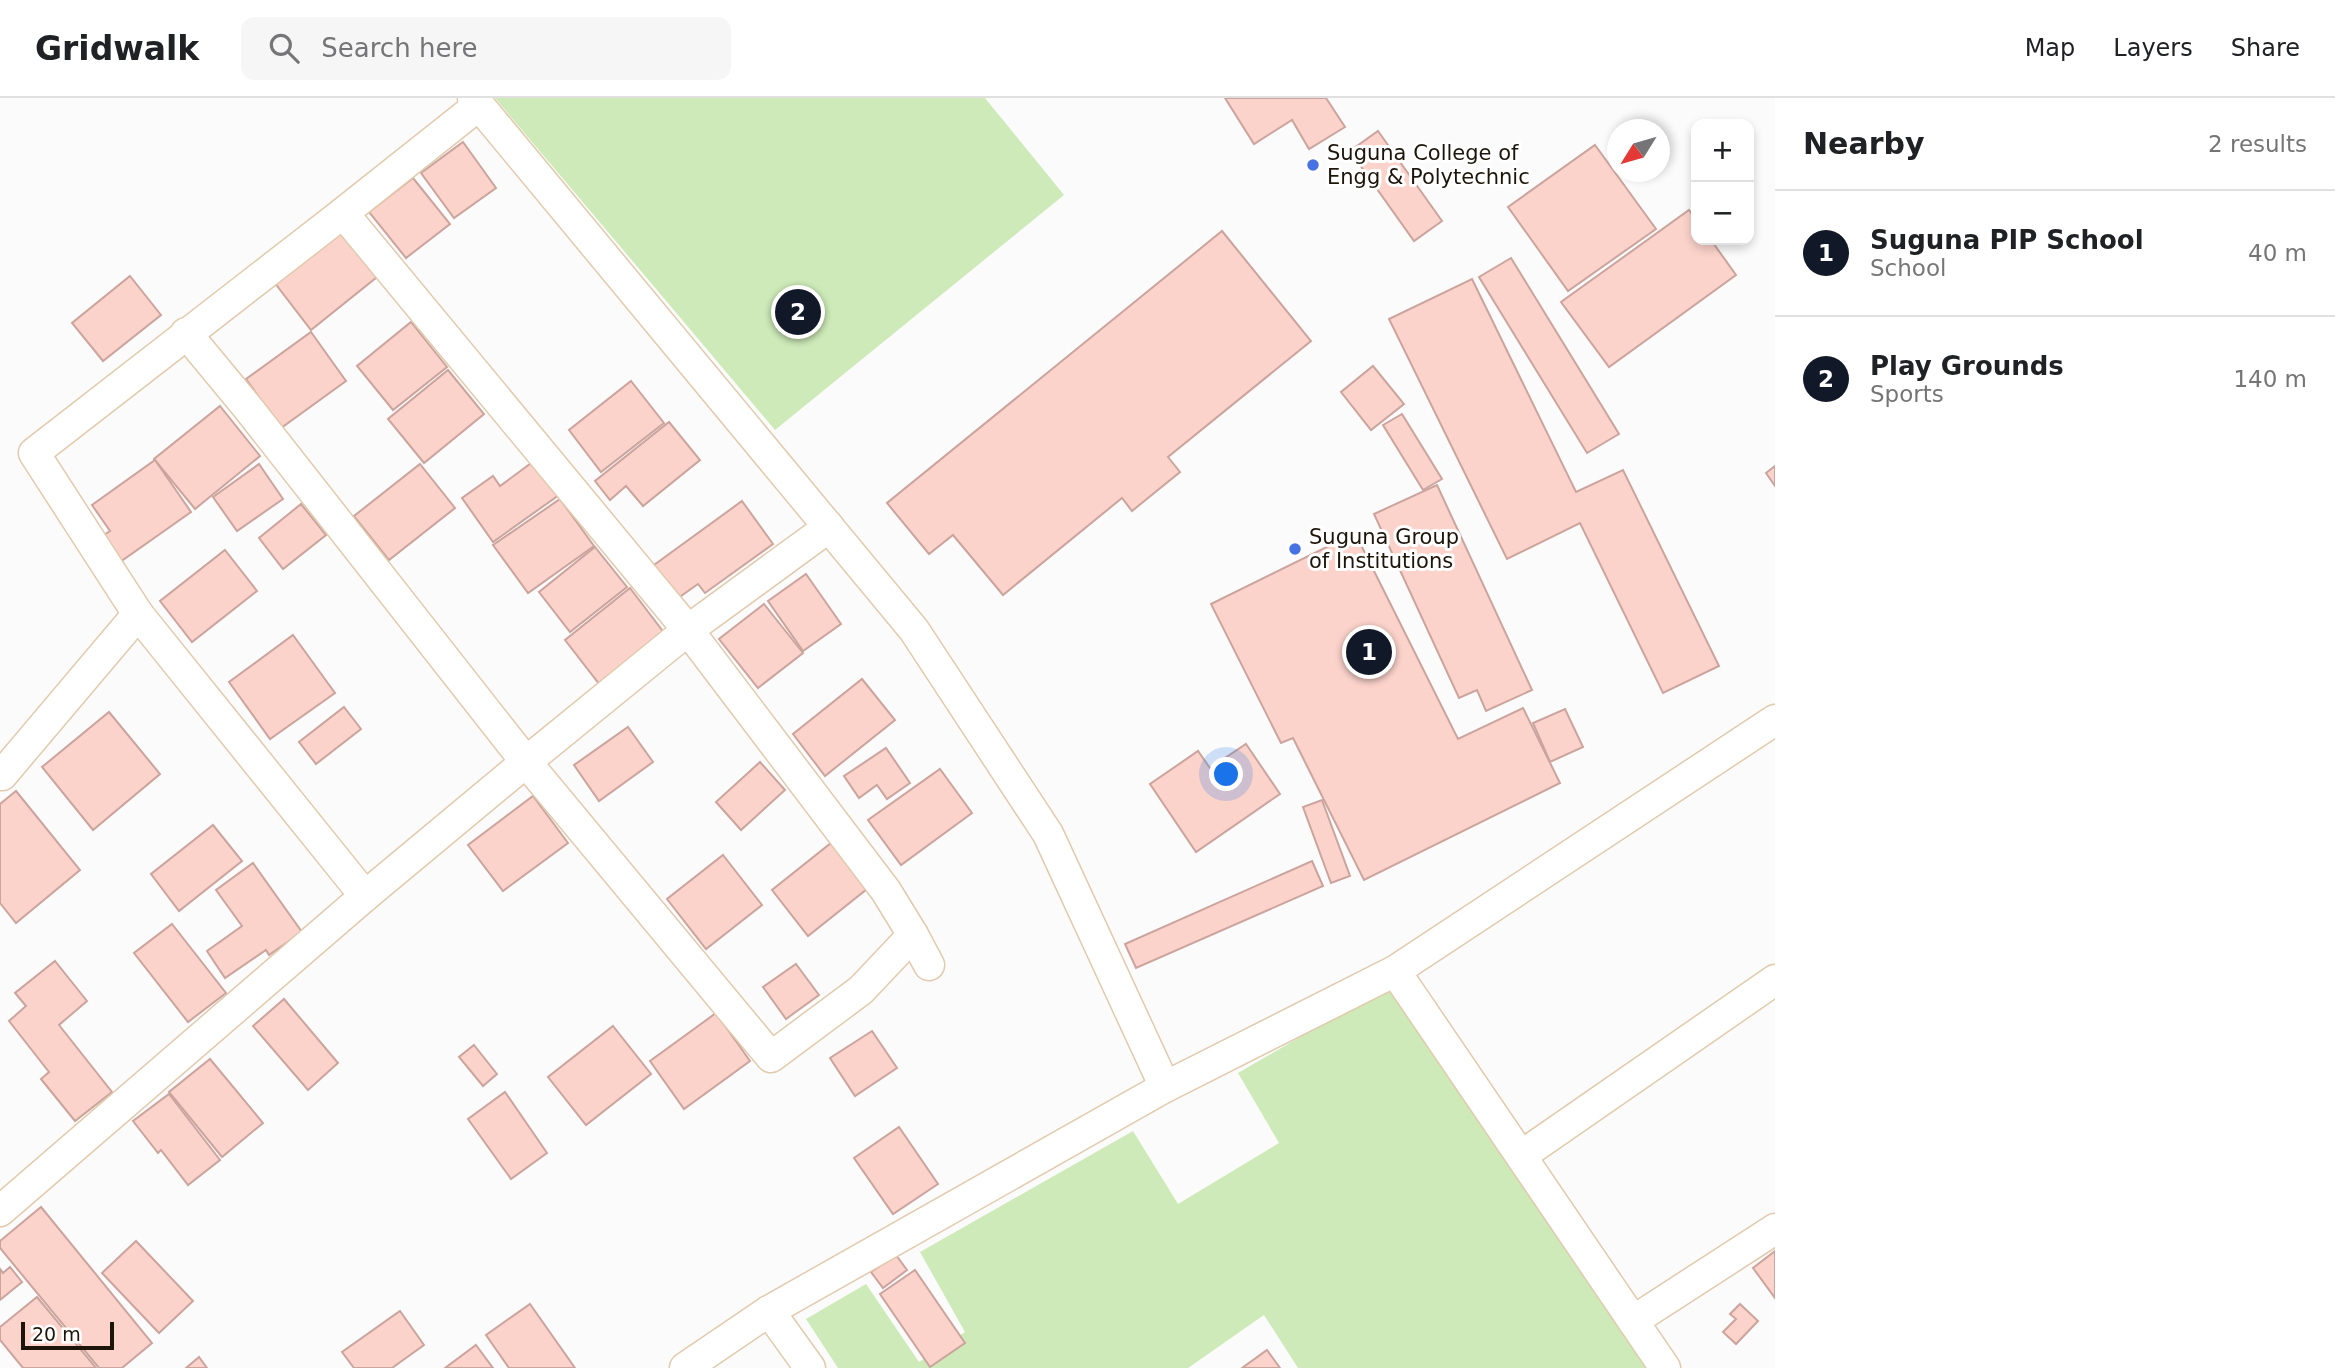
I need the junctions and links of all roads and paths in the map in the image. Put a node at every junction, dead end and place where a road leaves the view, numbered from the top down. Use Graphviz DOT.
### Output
graph roads {
  1 [pos="476,102"];
  2 [pos="343,213"];
  3 [pos="186,333"];
  4 [pos="829,527"];
  5 [pos="138,614"];
  6 [pos="688,629"];
  7 [pos="1775,720"];
  8 [pos="526,762"];
  9 [pos="1,775"];
  10 [pos="365,895"];
  11 [pos="913,935"];
  12 [pos="929,965"];
  13 [pos="1395,971"];
  14 [pos="1775,980"];
  15 [pos="1165,1087"];
  16 [pos="1521,1156"];
  17 [pos="0,1210"];
  18 [pos="1775,1229"];
  19 [pos="769,1311"];
  20 [pos="1633,1321"];
  21 [pos="685,1368"];
  22 [pos="810,1368"];
  23 [pos="1665,1368"];
  1 -- 2 [label="street"];
  1 -- 4 [label="street"];
  2 -- 3 [label="street"];
  2 -- 6 [label="street"];
  3 -- 5 [label="street"];
  3 -- 8 [label="street"];
  4 -- 6 [label="street"];
  4 -- 15 [label="street"];
  5 -- 9 [label="street"];
  5 -- 10 [label="street"];
  6 -- 8 [label="street"];
  6 -- 11 [label="street"];
  7 -- 13 [label="street"];
  8 -- 10 [label="street"];
  8 -- 11 [label="street"];
  10 -- 17 [label="street"];
  11 -- 12 [label="street"];
  13 -- 15 [label="street"];
  13 -- 16 [label="street"];
  14 -- 16 [label="street"];
  15 -- 19 [label="street"];
  16 -- 20 [label="street"];
  18 -- 20 [label="street"];
  19 -- 21 [label="street"];
  19 -- 22 [label="street"];
  20 -- 23 [label="street"];
}
